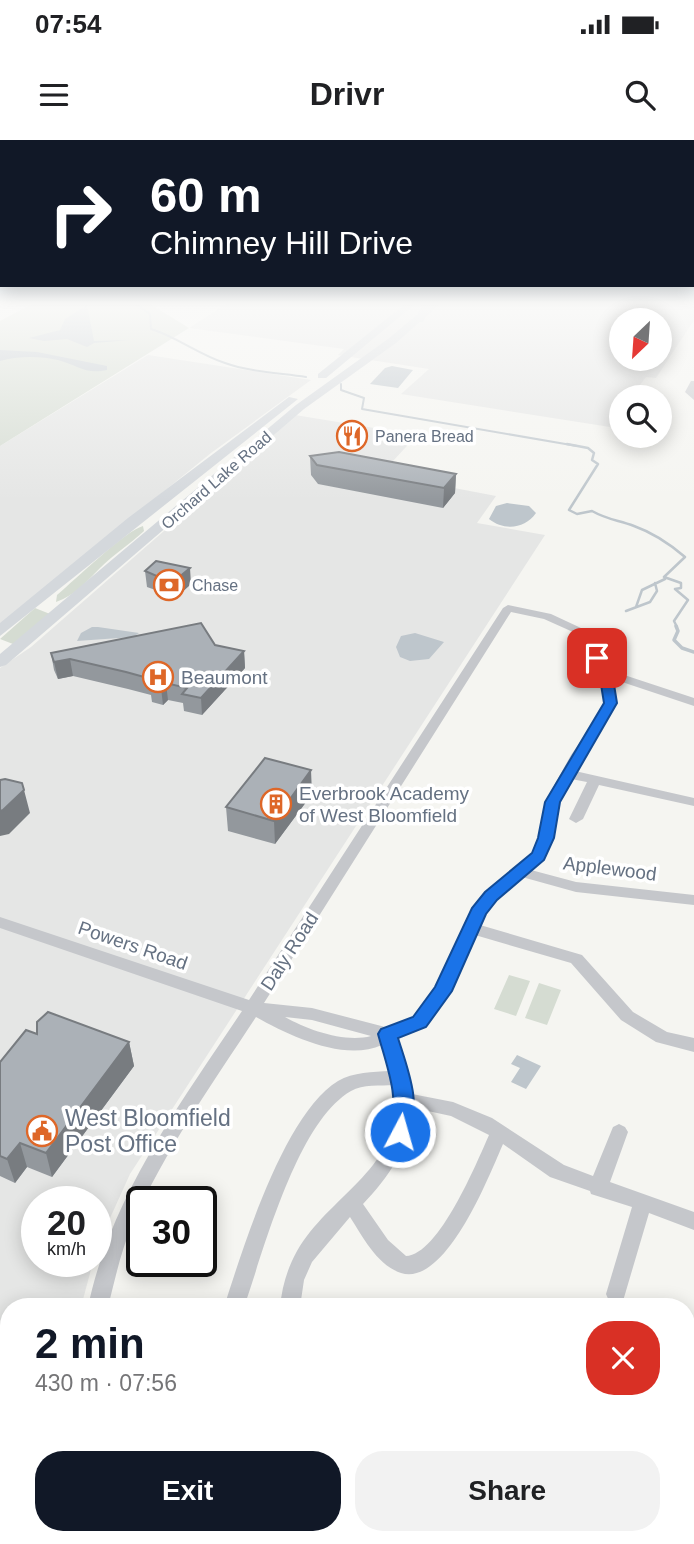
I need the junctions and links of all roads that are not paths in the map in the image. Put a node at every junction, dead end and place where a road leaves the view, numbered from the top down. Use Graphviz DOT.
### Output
graph roads {
  1 [pos="330,370"];
  2 [pos="352,370"];
  3 [pos="694,383"];
  4 [pos="694,398"];
  5 [pos="283,406"];
  6 [pos="281,424"];
  7 [pos="195,473"];
  8 [pos="213,484"];
  9 [pos="134,521"];
  10 [pos="141,544"];
  11 [pos="52,588"];
  12 [pos="66,607"];
  13 [pos="0,631"];
  14 [pos="0,643"];
  15 [pos="0,660"];
  16 [pos="605,672"];
  17 [pos="694,702"];
  18 [pos="568,774"];
  19 [pos="595,780"];
  20 [pos="694,802"];
  21 [pos="576,819"];
  22 [pos="521,872"];
  23 [pos="694,900"];
  24 [pos="0,922"];
  25 [pos="470,928"];
  26 [pos="253,1008"];
  27 [pos="342,1022"];
  28 [pos="387,1034"];
  29 [pos="334,1042"];
  30 [pos="694,1045"];
  31 [pos="400,1078"];
  32 [pos="404,1099"];
  33 [pos="619,1132"];
  34 [pos="499,1133"];
  35 [pos="598,1188"];
  36 [pos="643,1203"];
  37 [pos="352,1204"];
  38 [pos="694,1221"];
  39 [pos="616,1294"];
  40 [pos="100,1298"];
  41 [pos="237,1298"];
  42 [pos="290,1298"];
  1 -- 5 [label="main road, Orchard Lake Road"];
  2 -- 6 [label="main road, Orchard Lake Road"];
  3 -- 4 [label="street"];
  5 -- 6 [label="main road"];
  5 -- 7 [label="main road, Orchard Lake Road"];
  6 -- 8 [label="main road, Orchard Lake Road"];
  7 -- 8 [label="main road"];
  7 -- 9 [label="main road, Orchard Lake Road"];
  8 -- 10 [label="main road, Orchard Lake Road"];
  9 -- 10 [label="main road"];
  9 -- 11 [label="main road, Orchard Lake Road"];
  10 -- 12 [label="main road, Orchard Lake Road"];
  11 -- 12 [label="main road"];
  11 -- 13 [label="main road, Orchard Lake Road"];
  12 -- 15 [label="main road, Orchard Lake Road"];
  14 -- 15 [label="main road"];
  16 -- 17 [label="street"];
  16 -- 18 [label="street"];
  16 -- 26 [label="street, Daly Road"];
  18 -- 19 [label="street"];
  18 -- 22 [label="street"];
  19 -- 20 [label="street"];
  19 -- 21 [label="street"];
  22 -- 23 [label="street, Applewood"];
  22 -- 25 [label="street"];
  24 -- 26 [label="street, Powers Road"];
  25 -- 28 [label="street"];
  25 -- 30 [label="street"];
  26 -- 27 [label="street"];
  26 -- 29 [label="street"];
  26 -- 40 [label="street, Daly Road"];
  27 -- 28 [label="street"];
  27 -- 29 [label="street"];
  28 -- 29 [label="street"];
  28 -- 31 [label="street"];
  31 -- 32 [label="street"];
  31 -- 41 [label="street"];
  32 -- 34 [label="street"];
  32 -- 37 [label="street"];
  33 -- 35 [label="street"];
  34 -- 35 [label="street"];
  34 -- 37 [label="street"];
  35 -- 36 [label="street"];
  36 -- 38 [label="street"];
  36 -- 39 [label="street"];
  37 -- 42 [label="street"];
}
